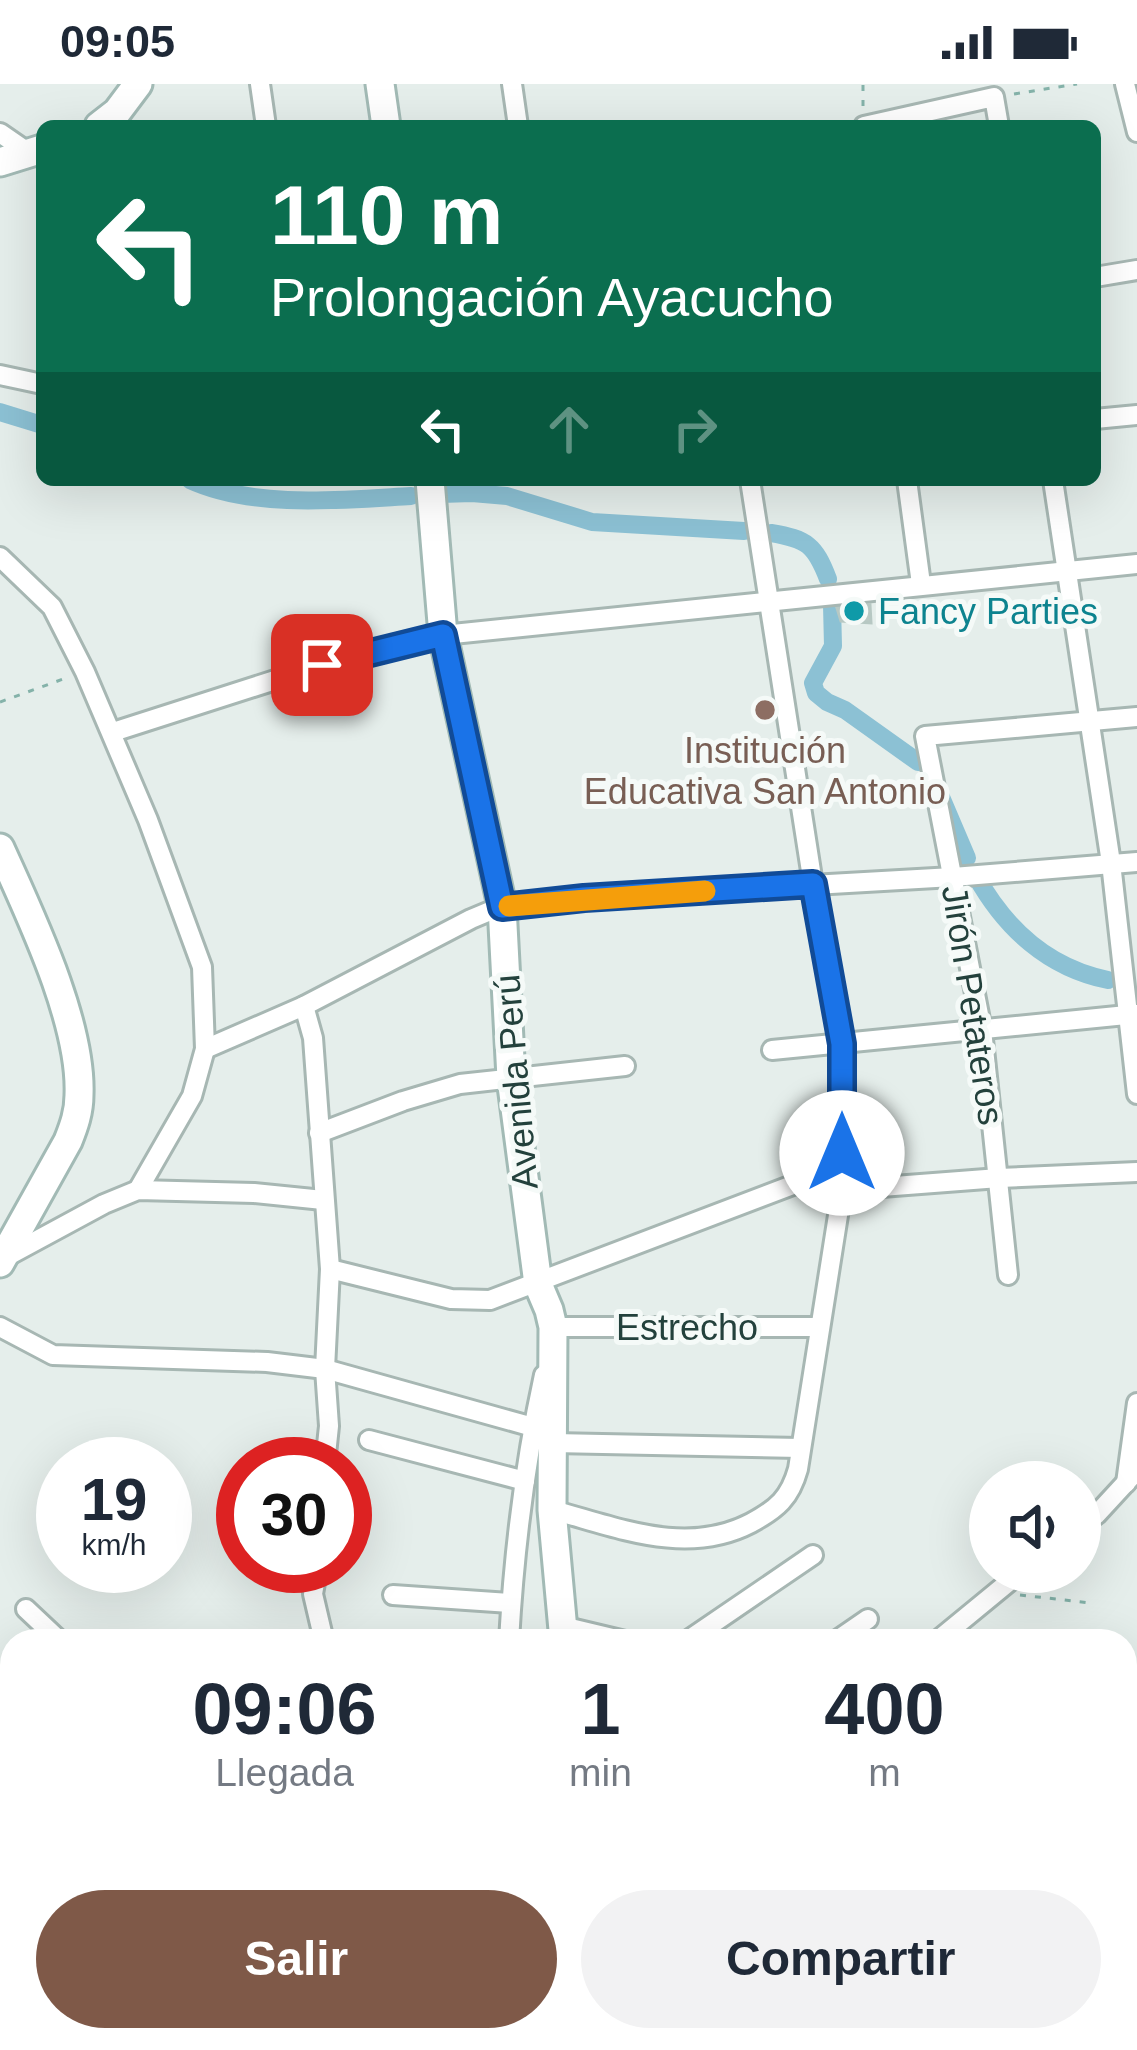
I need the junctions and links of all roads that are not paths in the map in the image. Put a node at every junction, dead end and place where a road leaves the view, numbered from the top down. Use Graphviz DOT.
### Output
graph roads {
  1 [pos="138,84"];
  2 [pos="260,84"];
  3 [pos="380,84"];
  4 [pos="512,84"];
  5 [pos="1125,84"];
  6 [pos="107,120"];
  7 [pos="265,120"];
  8 [pos="385,120"];
  9 [pos="517,120"];
  10 [pos="891,120"];
  11 [pos="998,120"];
  12 [pos="1137,132"];
  13 [pos="0,133"];
  14 [pos="35,151"];
  15 [pos="0,162"];
  16 [pos="1137,270"];
  17 [pos="1101,276"];
  18 [pos="0,375"];
  19 [pos="36,383"];
  20 [pos="1137,415"];
  21 [pos="1101,418"];
  22 [pos="431,486"];
  23 [pos="751,486"];
  24 [pos="908,486"];
  25 [pos="1054,486"];
  26 [pos="0,556"];
  27 [pos="1137,564"];
  28 [pos="1068,569"];
  29 [pos="921,584"];
  30 [pos="770,602"];
  31 [pos="443,635"];
  32 [pos="1137,717"];
  33 [pos="1090,721"];
  34 [pos="113,732"];
  35 [pos="0,848"];
  36 [pos="1137,862"];
  37 [pos="1111,863"];
  38 [pos="953,877"];
  39 [pos="813,884"];
  40 [pos="502,907"];
  41 [pos="304,1006"];
  42 [pos="1133,1015"];
  43 [pos="982,1030"];
  44 [pos="842,1044"];
  45 [pos="206,1049"];
  46 [pos="772,1050"];
  47 [pos="625,1066"];
  48 [pos="511,1078"];
  49 [pos="1137,1094"];
  50 [pos="320,1133"];
  51 [pos="1137,1172"];
  52 [pos="999,1178"];
  53 [pos="138,1190"];
  54 [pos="842,1190"];
  55 [pos="323,1200"];
  56 [pos="2,1261"];
  57 [pos="330,1269"];
  58 [pos="1008,1275"];
  59 [pos="538,1284"];
  60 [pos="0,1327"];
  61 [pos="820,1327"];
  62 [pos="553,1340"];
  63 [pos="325,1369"];
  64 [pos="1137,1402"];
  65 [pos="543,1435"];
  66 [pos="327,1437"];
  67 [pos="372,1441"];
  68 [pos="800,1448"];
  69 [pos="1132,1476"];
  70 [pos="525,1481"];
  71 [pos="552,1510"];
  72 [pos="1101,1510"];
  73 [pos="813,1555"];
  74 [pos="314,1593"];
  75 [pos="994,1593"];
  76 [pos="393,1595"];
  77 [pos="510,1603"];
  78 [pos="26,1609"];
  79 [pos="868,1619"];
  80 [pos="47,1629"];
  81 [pos="321,1629"];
  82 [pos="509,1629"];
  83 [pos="563,1629"];
  84 [pos="705,1629"];
  85 [pos="853,1629"];
  86 [pos="951,1629"];
  1 -- 6 [label="street"];
  2 -- 7 [label="street"];
  3 -- 8 [label="street"];
  4 -- 9 [label="street"];
  5 -- 12 [label="street"];
  10 -- 11 [label="street"];
  13 -- 14 [label="street"];
  14 -- 15 [label="street"];
  16 -- 17 [label="street"];
  18 -- 19 [label="street"];
  20 -- 21 [label="street"];
  22 -- 31 [label="street, Avenida Perú"];
  23 -- 30 [label="street"];
  24 -- 29 [label="street"];
  25 -- 28 [label="street"];
  26 -- 34 [label="street"];
  27 -- 28 [label="street"];
  28 -- 29 [label="street"];
  28 -- 33 [label="street"];
  29 -- 30 [label="street"];
  30 -- 31 [label="street"];
  30 -- 39 [label="street"];
  31 -- 34 [label="street"];
  31 -- 40 [label="street, Avenida Perú"];
  32 -- 33 [label="street"];
  33 -- 37 [label="street"];
  33 -- 38 [label="street, Jirón Petateros"];
  34 -- 45 [label="street"];
  35 -- 56 [label="street"];
  36 -- 37 [label="street"];
  37 -- 38 [label="street"];
  37 -- 42 [label="street"];
  38 -- 39 [label="street"];
  38 -- 43 [label="street, Jirón Petateros"];
  39 -- 40 [label="street"];
  39 -- 44 [label="street"];
  40 -- 41 [label="street"];
  40 -- 48 [label="street, Avenida Perú"];
  41 -- 45 [label="street"];
  41 -- 50 [label="street"];
  42 -- 43 [label="street"];
  42 -- 49 [label="street"];
  43 -- 44 [label="street"];
  43 -- 52 [label="street, Jirón Petateros"];
  44 -- 46 [label="street"];
  44 -- 54 [label="street"];
  45 -- 53 [label="street"];
  47 -- 48 [label="street"];
  48 -- 50 [label="street"];
  48 -- 59 [label="street, Avenida Perú"];
  50 -- 55 [label="street"];
  51 -- 52 [label="street"];
  52 -- 54 [label="street"];
  52 -- 58 [label="street, Jirón Petateros"];
  53 -- 55 [label="street"];
  53 -- 56 [label="street"];
  54 -- 59 [label="street"];
  54 -- 61 [label="street"];
  55 -- 57 [label="street"];
  57 -- 59 [label="street"];
  57 -- 63 [label="street"];
  59 -- 62 [label="street, Avenida Perú"];
  60 -- 63 [label="street"];
  61 -- 62 [label="street, Estrecho"];
  61 -- 68 [label="street"];
  62 -- 65 [label="street, Avenida Perú"];
  63 -- 65 [label="street"];
  63 -- 66 [label="street"];
  64 -- 69 [label="street"];
  65 -- 68 [label="street"];
  65 -- 70 [label="street"];
  65 -- 71 [label="street, Avenida Perú"];
  67 -- 70 [label="street"];
  68 -- 71 [label="street"];
  69 -- 72 [label="street"];
  70 -- 77 [label="street"];
  71 -- 83 [label="street, Avenida Perú"];
  73 -- 84 [label="street"];
  74 -- 81 [label="street"];
  75 -- 86 [label="street"];
  76 -- 77 [label="street"];
  77 -- 82 [label="street"];
  78 -- 80 [label="street"];
  79 -- 85 [label="street"];
}
